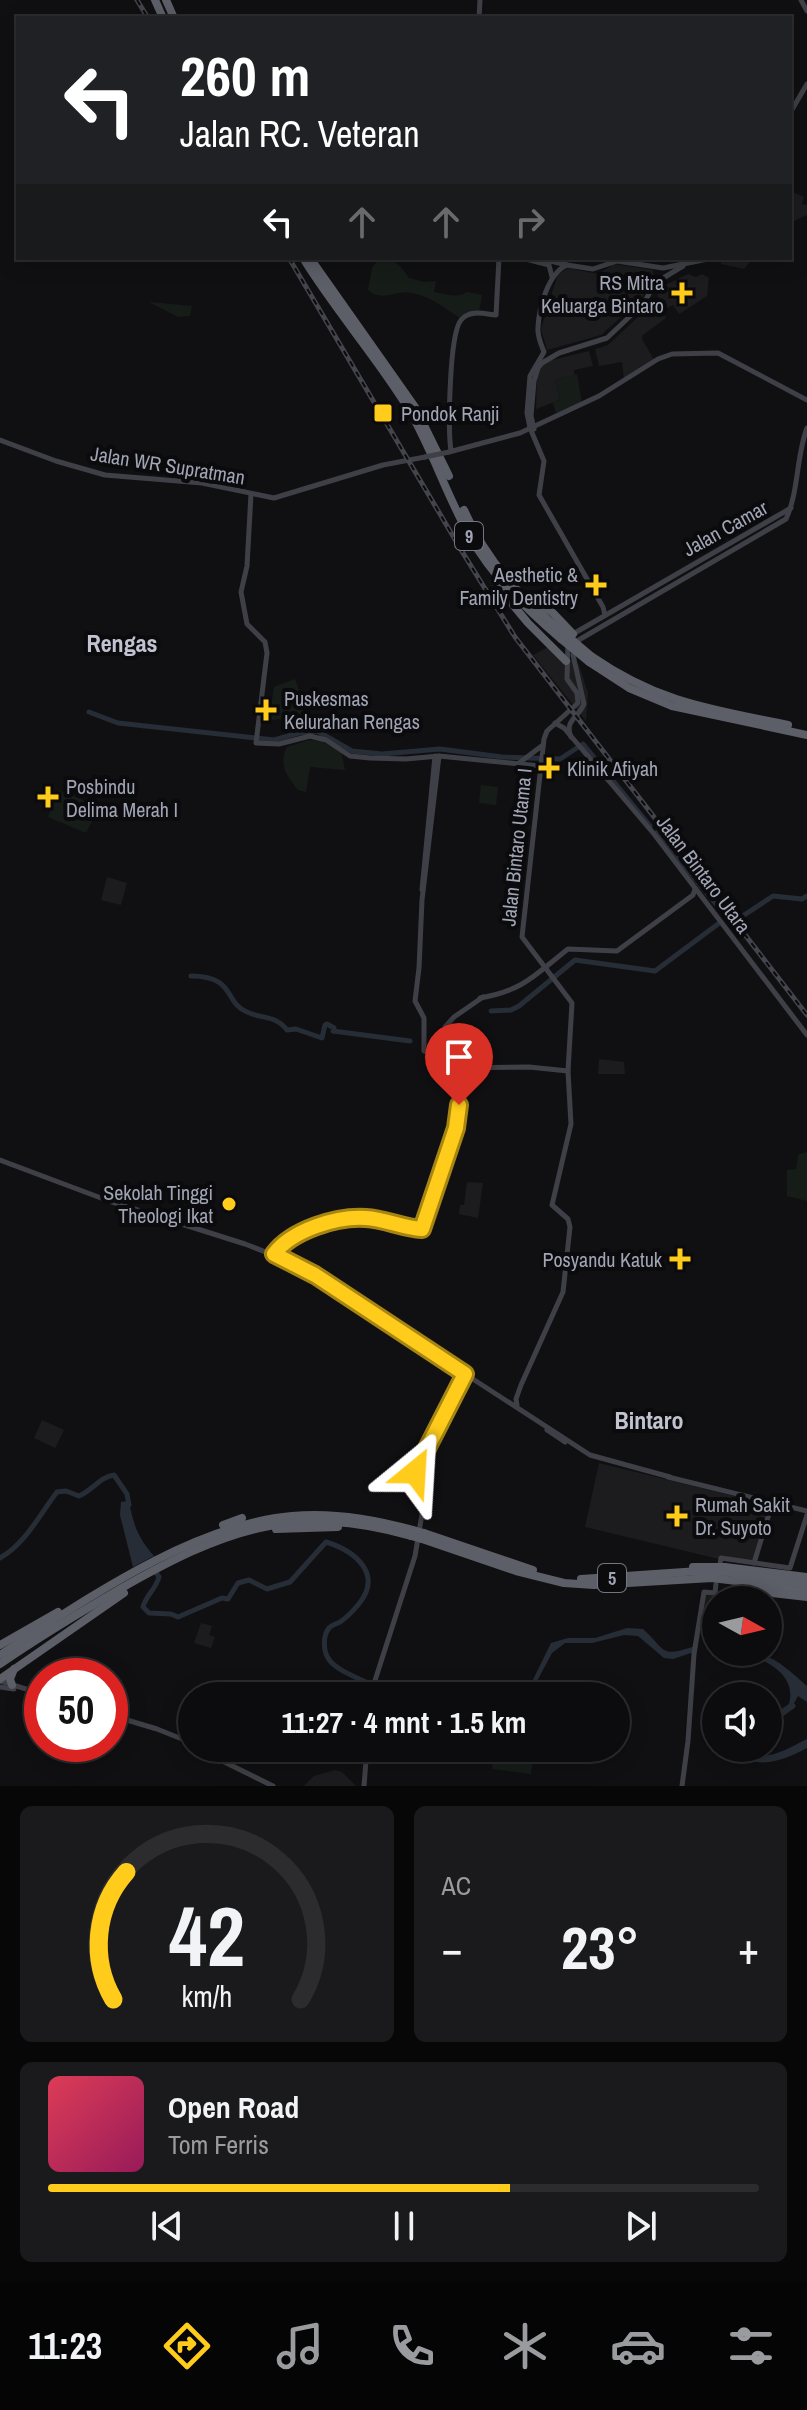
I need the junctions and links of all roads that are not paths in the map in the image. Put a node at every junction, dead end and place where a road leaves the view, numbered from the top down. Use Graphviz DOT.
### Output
graph roads {
  1 [pos="801,0"];
  2 [pos="807,11"];
  3 [pos="807,84"];
  4 [pos="792,110"];
  5 [pos="304,260"];
  6 [pos="311,260"];
  7 [pos="499,260"];
  8 [pos="535,260"];
  9 [pos="543,260"];
  10 [pos="701,260"];
  11 [pos="553,264"];
  12 [pos="567,265"];
  13 [pos="651,266"];
  14 [pos="672,267"];
  15 [pos="552,278"];
  16 [pos="655,283"];
  17 [pos="541,344"];
  18 [pos="559,353"];
  19 [pos="532,391"];
  20 [pos="807,400"];
  21 [pos="531,428"];
  22 [pos="807,428"];
  23 [pos="0,440"];
  24 [pos="450,452"];
  25 [pos="251,494"];
  26 [pos="468,534"];
  27 [pos="608,616"];
  28 [pos="566,635"];
  29 [pos="570,658"];
  30 [pos="576,676"];
  31 [pos="569,682"];
  32 [pos="555,723"];
  33 [pos="807,732"];
  34 [pos="571,737"];
  35 [pos="543,745"];
  36 [pos="437,756"];
  37 [pos="541,760"];
  38 [pos="518,763"];
  39 [pos="694,892"];
  40 [pos="552,960"];
  41 [pos="545,967"];
  42 [pos="551,974"];
  43 [pos="807,1035"];
  44 [pos="451,1063"];
  45 [pos="568,1071"];
  46 [pos="0,1160"];
  47 [pos="274,1254"];
  48 [pos="466,1375"];
  49 [pos="510,1402"];
  50 [pos="772,1504"];
  51 [pos="807,1513"];
  52 [pos="366,1519"];
  53 [pos="412,1533"];
  54 [pos="423,1536"];
  55 [pos="162,1562"];
  56 [pos="754,1563"];
  57 [pos="720,1564"];
  58 [pos="677,1571"];
  59 [pos="807,1577"];
  60 [pos="131,1579"];
  61 [pos="734,1580"];
  62 [pos="716,1584"];
  63 [pos="807,1587"];
  64 [pos="807,1597"];
  65 [pos="0,1645"];
  66 [pos="0,1655"];
  67 [pos="0,1664"];
  68 [pos="17,1666"];
  69 [pos="0,1672"];
  70 [pos="0,1682"];
  71 [pos="375,1682"];
  72 [pos="12,1685"];
  73 [pos="24,1690"];
  74 [pos="24,1690"];
  75 [pos="128,1721"];
  76 [pos="178,1739"];
  77 [pos="228,1762"];
  78 [pos="368,1762"];
  79 [pos="275,1785"];
  80 [pos="366,1786"];
  81 [pos="682,1786"];
  1 -- 2 [label="main road"];
  3 -- 4 [label="main road"];
  5 -- 26 [label="highway, 9"];
  6 -- 28 [label="highway, 9"];
  7 -- 24 [label="main road"];
  8 -- 11 [label="main road"];
  9 -- 11 [label="main road"];
  10 -- 14 [label="main road"];
  11 -- 12 [label="main road"];
  11 -- 15 [label="main road"];
  12 -- 13 [label="main road"];
  12 -- 15 [label="main road"];
  13 -- 14 [label="main road"];
  13 -- 16 [label="main road"];
  14 -- 16 [label="main road"];
  15 -- 17 [label="main road"];
  16 -- 18 [label="main road"];
  17 -- 18 [label="main road"];
  17 -- 19 [label="main road"];
  18 -- 19 [label="main road"];
  19 -- 21 [label="main road"];
  20 -- 21 [label="main road, Jalan WR Supratman"];
  21 -- 24 [label="main road, Jalan WR Supratman"];
  21 -- 27 [label="main road"];
  22 -- 27 [label="main road, Jalan Camar"];
  23 -- 25 [label="main road, Jalan WR Supratman"];
  24 -- 25 [label="main road, Jalan WR Supratman, bridge"];
  25 -- 36 [label="main road"];
  26 -- 28 [label="highway, 9"];
  26 -- 29 [label="highway"];
  27 -- 28 [label="main road"];
  27 -- 29 [label="main road"];
  28 -- 29 [label="main road"];
  28 -- 33 [label="highway, 9, bridge"];
  29 -- 30 [label="main road"];
  29 -- 31 [label="main road"];
  30 -- 31 [label="main road"];
  30 -- 34 [label="main road"];
  31 -- 32 [label="main road"];
  32 -- 34 [label="main road, Jalan Bintaro Utara"];
  32 -- 35 [label="main road"];
  34 -- 39 [label="main road, Jalan Bintaro Utara"];
  35 -- 37 [label="main road, Jalan Bintaro Utama I"];
  35 -- 38 [label="main road"];
  36 -- 38 [label="main road"];
  36 -- 44 [label="main road"];
  37 -- 38 [label="main road"];
  37 -- 41 [label="main road, Jalan Bintaro Utama I"];
  39 -- 40 [label="main road"];
  39 -- 43 [label="main road, Jalan Bintaro Utara"];
  40 -- 41 [label="main road"];
  40 -- 42 [label="main road"];
  41 -- 42 [label="main road, Jalan Bintaro Utama I"];
  41 -- 44 [label="main road"];
  42 -- 45 [label="main road, Jalan Bintaro Utama I"];
  44 -- 45 [label="main road"];
  44 -- 47 [label="main road"];
  45 -- 49 [label="main road, Jalan Bintaro Utama I"];
  46 -- 47 [label="main road"];
  47 -- 48 [label="main road"];
  48 -- 49 [label="main road"];
  48 -- 71 [label="main road"];
  49 -- 50 [label="main road"];
  50 -- 51 [label="main road"];
  50 -- 56 [label="main road"];
  51 -- 56 [label="main road"];
  52 -- 53 [label="highway, 5"];
  52 -- 55 [label="highway, 5"];
  52 -- 55 [label="highway"];
  53 -- 54 [label="highway, 5, bridge"];
  53 -- 55 [label="highway, 5"];
  54 -- 58 [label="highway, 5"];
  54 -- 61 [label="highway, 5"];
  55 -- 60 [label="highway"];
  55 -- 60 [label="highway"];
  56 -- 57 [label="main road"];
  58 -- 59 [label="highway"];
  58 -- 63 [label="highway, 5"];
  60 -- 65 [label="highway"];
  60 -- 66 [label="highway"];
  60 -- 67 [label="highway"];
  60 -- 68 [label="highway"];
  61 -- 63 [label="highway, 5"];
  61 -- 64 [label="highway"];
  62 -- 81 [label="main road"];
  68 -- 69 [label="highway"];
  68 -- 70 [label="highway"];
  68 -- 72 [label="highway"];
  70 -- 72 [label="main road"];
  70 -- 73 [label="main road"];
  72 -- 74 [label="main road"];
  75 -- 76 [label="main road"];
  77 -- 79 [label="main road"];
  78 -- 80 [label="main road"];
}
